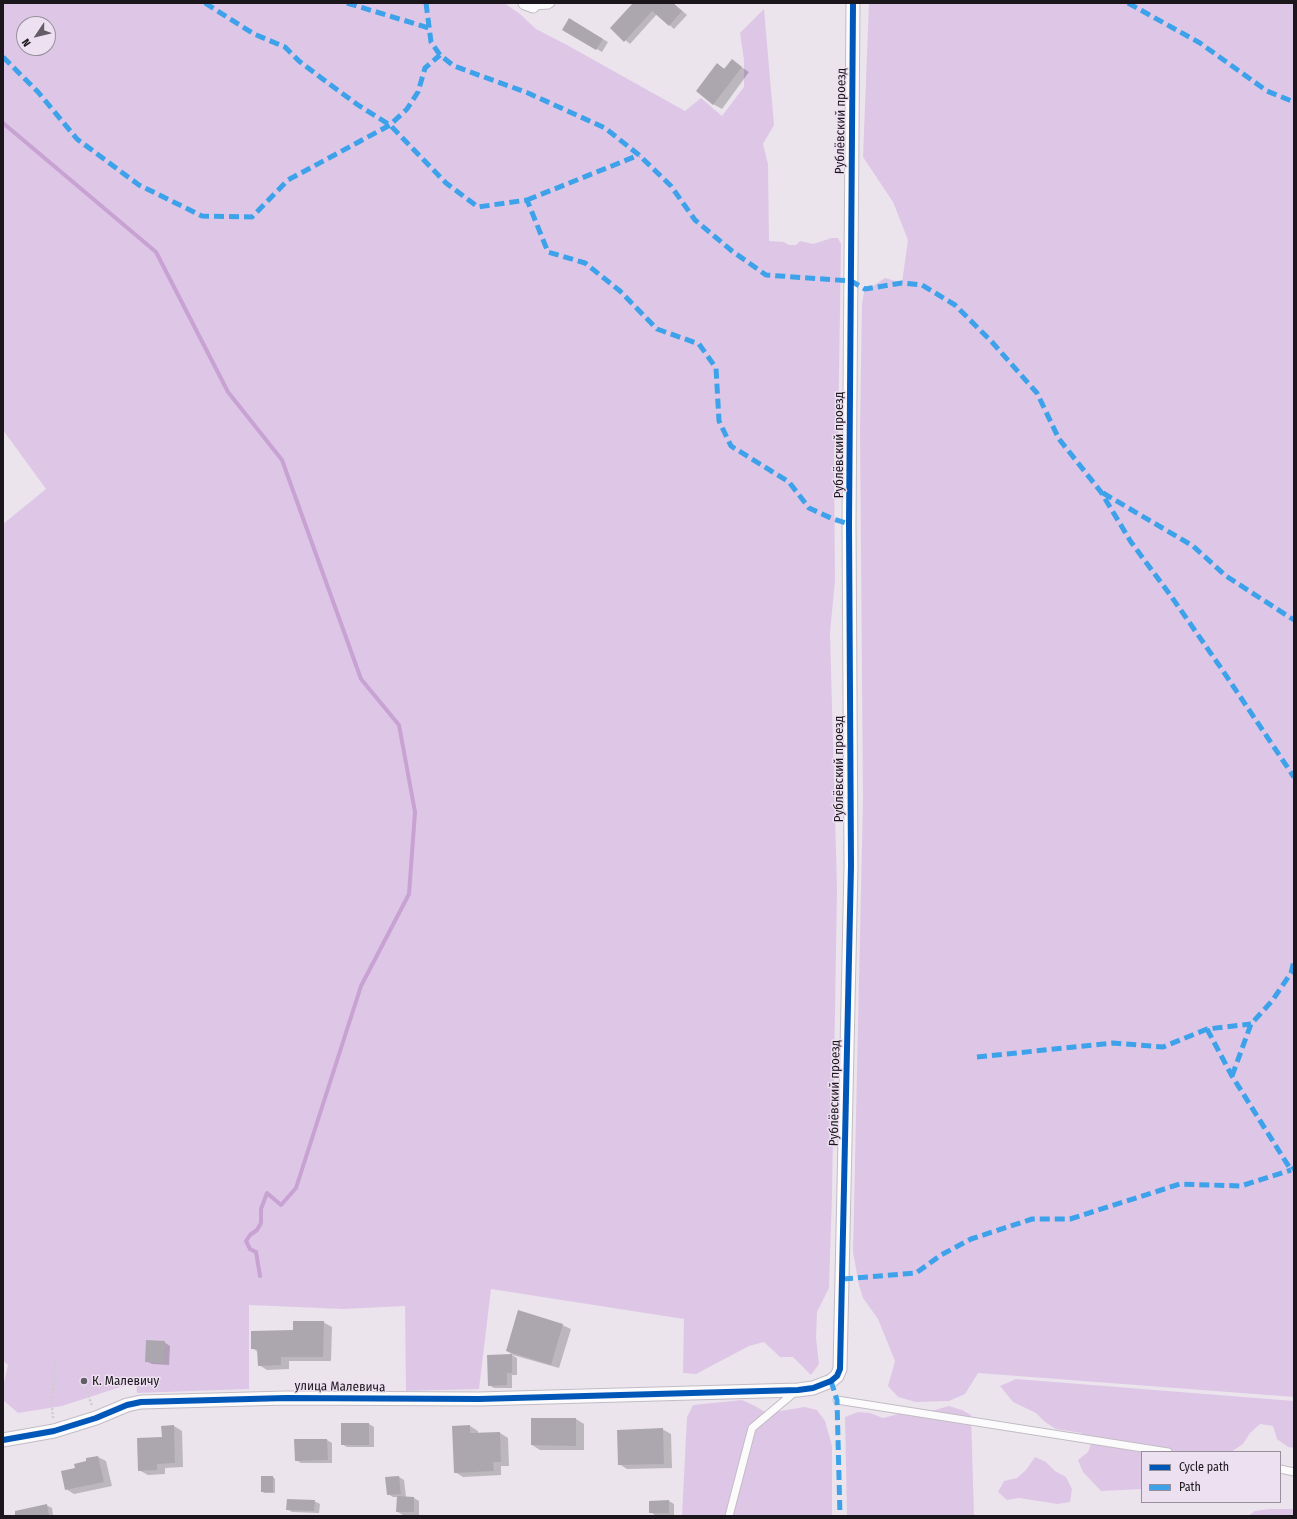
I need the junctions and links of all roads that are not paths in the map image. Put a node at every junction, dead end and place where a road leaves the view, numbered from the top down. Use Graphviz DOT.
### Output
graph roads {
  1 [pos="551,3"];
  2 [pos="853,3"];
  3 [pos="529,4"];
  4 [pos="798,1390"];
  5 [pos="682,1394"];
  6 [pos="837,1400"];
  7 [pos="3,1440"];
  8 [pos="1162,1451"];
  9 [pos="1281,1469"];
  10 [pos="1294,1472"];
  11 [pos="729,1516"];
  1 -- 3 [label="lane"];
  2 -- 4 [label="street, Рублёвский проезд"];
  4 -- 5 [label="street, Рублёвский проезд"];
  4 -- 11 [label="lane"];
  5 -- 7 [label="street, улица Малевича"];
  6 -- 8 [label="lane"];
  9 -- 10 [label="lane"];
}
